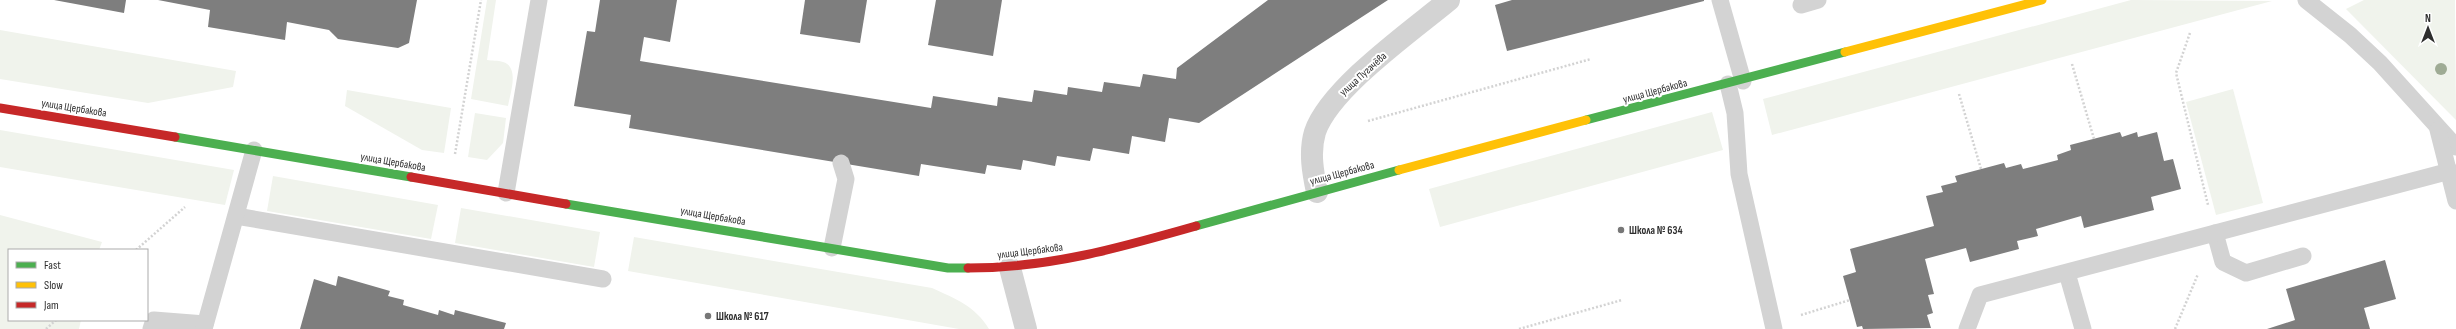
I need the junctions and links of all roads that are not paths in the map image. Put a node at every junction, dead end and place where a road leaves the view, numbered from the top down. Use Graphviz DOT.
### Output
graph roads {
  1 [pos="539,0"];
  2 [pos="1449,0"];
  3 [pos="1720,0"];
  4 [pos="1818,0"];
  5 [pos="2041,0"];
  6 [pos="2306,0"];
  7 [pos="1801,5"];
  8 [pos="1735,82"];
  9 [pos="0,108"];
  10 [pos="2438,130"];
  11 [pos="2456,147"];
  12 [pos="254,150"];
  13 [pos="841,163"];
  14 [pos="2450,171"];
  15 [pos="1317,192"];
  16 [pos="506,193"];
  17 [pos="2456,200"];
  18 [pos="236,216"];
  19 [pos="2215,233"];
  20 [pos="832,248"];
  21 [pos="2303,256"];
  22 [pos="1010,268"];
  23 [pos="2067,273"];
  24 [pos="603,279"];
  25 [pos="1773,326"];
  26 [pos="205,327"];
  27 [pos="151,329"];
  28 [pos="1026,329"];
  29 [pos="1967,329"];
  30 [pos="2083,329"];
  1 -- 16 [label="lane"];
  2 -- 15 [label="street, улица Пугачёва"];
  3 -- 8 [label="lane"];
  4 -- 7 [label="lane"];
  5 -- 8 [label="street, улица Щербакова"];
  6 -- 10 [label="lane"];
  8 -- 15 [label="street, улица Щербакова"];
  8 -- 25 [label="lane"];
  9 -- 12 [label="street, улица Щербакова"];
  10 -- 11 [label="lane"];
  10 -- 14 [label="lane"];
  12 -- 16 [label="street, улица Щербакова"];
  12 -- 18 [label="lane"];
  13 -- 20 [label="lane"];
  14 -- 17 [label="lane"];
  14 -- 19 [label="lane"];
  15 -- 22 [label="street, улица Щербакова"];
  16 -- 20 [label="street, улица Щербакова"];
  18 -- 24 [label="lane"];
  18 -- 26 [label="lane"];
  19 -- 21 [label="lane"];
  19 -- 23 [label="lane"];
  20 -- 22 [label="street, улица Щербакова"];
  22 -- 28 [label="street"];
  23 -- 29 [label="lane"];
  23 -- 30 [label="lane"];
  26 -- 27 [label="lane"];
}
